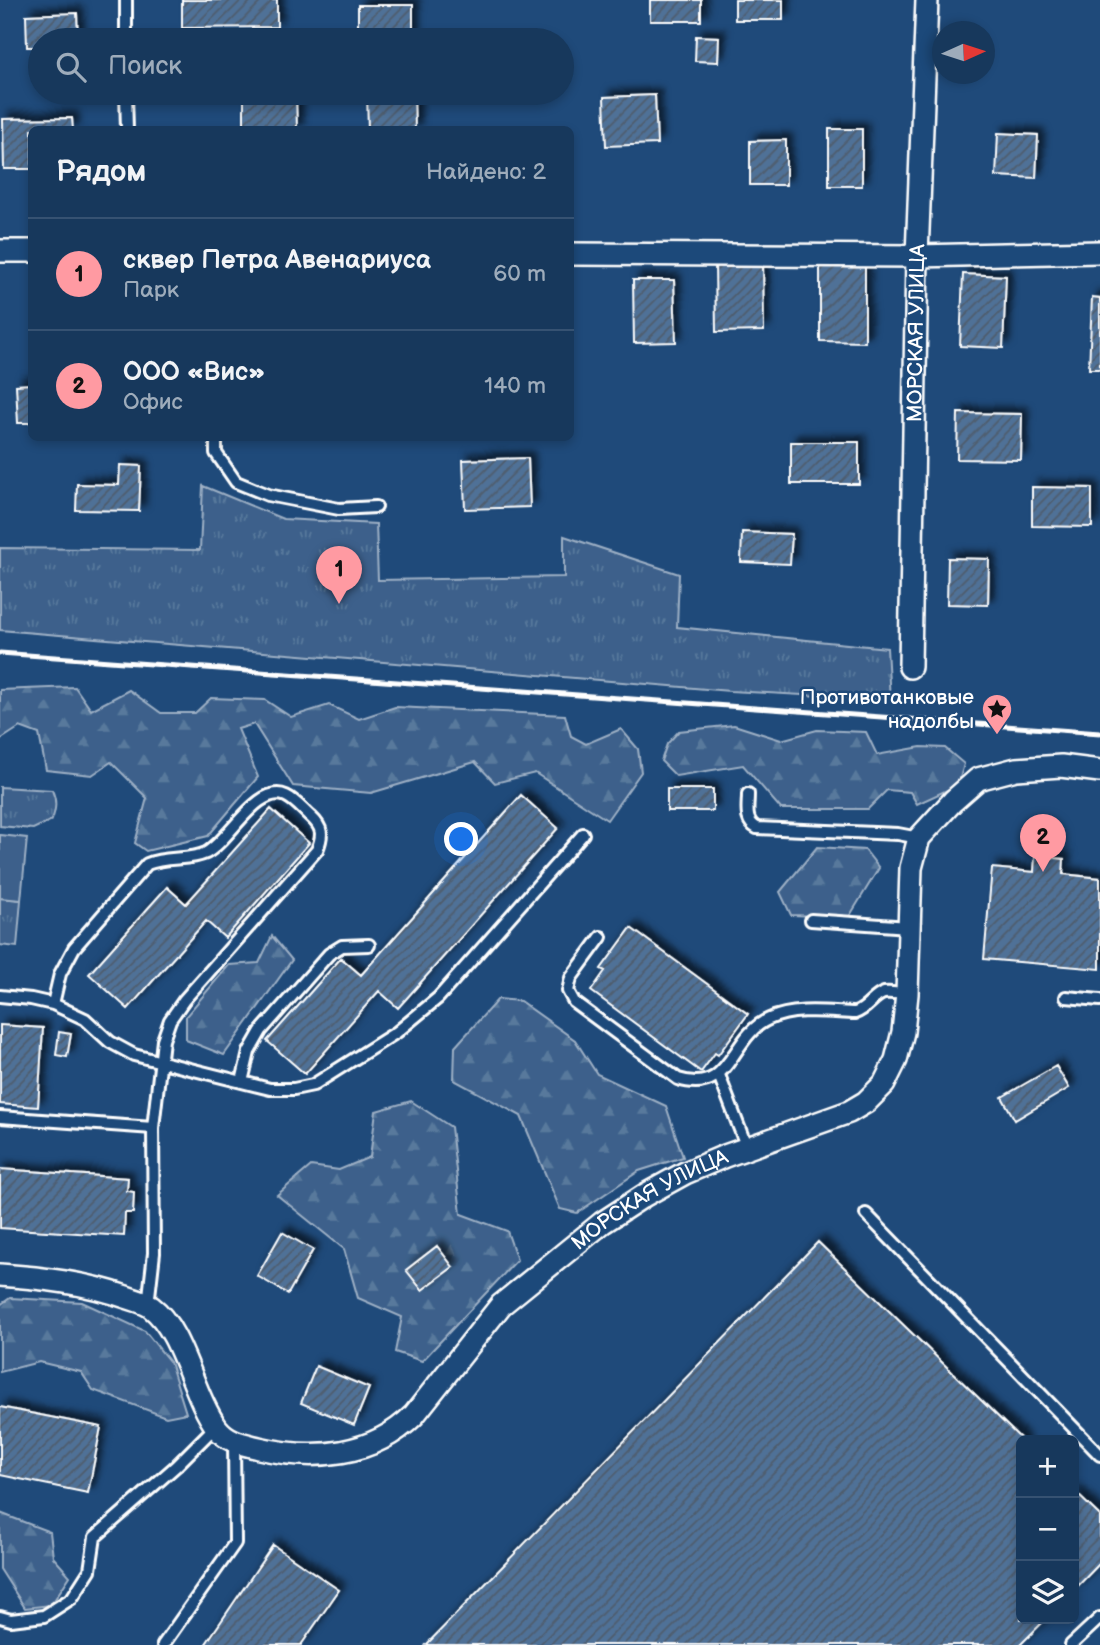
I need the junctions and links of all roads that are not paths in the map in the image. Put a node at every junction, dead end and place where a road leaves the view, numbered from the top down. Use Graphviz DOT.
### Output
graph roads {
  1 [pos="126,0"];
  2 [pos="927,0"];
  3 [pos="126,28"];
  4 [pos="126,105"];
  5 [pos="127,126"];
  6 [pos="0,251"];
  7 [pos="28,251"];
  8 [pos="1100,252"];
  9 [pos="574,254"];
  10 [pos="917,256"];
  11 [pos="216,441"];
  12 [pos="376,507"];
  13 [pos="910,667"];
  14 [pos="1100,771"];
  15 [pos="748,794"];
  16 [pos="583,834"];
  17 [pos="919,838"];
  18 [pos="811,920"];
  19 [pos="909,926"];
  20 [pos="601,937"];
  21 [pos="369,945"];
  22 [pos="907,994"];
  23 [pos="0,996"];
  24 [pos="1066,997"];
  25 [pos="1100,1000"];
  26 [pos="52,1004"];
  27 [pos="160,1062"];
  28 [pos="719,1075"];
  29 [pos="242,1082"];
  30 [pos="0,1117"];
  31 [pos="153,1128"];
  32 [pos="747,1148"];
  33 [pos="866,1214"];
  34 [pos="0,1275"];
  35 [pos="148,1304"];
  36 [pos="216,1426"];
  37 [pos="234,1442"];
  38 [pos="1100,1455"];
  39 [pos="0,1617"];
  40 [pos="1100,1618"];
  41 [pos="163,1645"];
  42 [pos="1070,1645"];
  1 -- 3 [label="lane"];
  2 -- 10 [label="street, МОРСКАЯ УЛИЦА"];
  4 -- 5 [label="lane"];
  6 -- 7 [label="street"];
  8 -- 10 [label="street"];
  9 -- 10 [label="street"];
  10 -- 13 [label="street, МОРСКАЯ УЛИЦА"];
  11 -- 12 [label="lane"];
  14 -- 17 [label="street"];
  15 -- 17 [label="lane"];
  16 -- 29 [label="lane"];
  17 -- 19 [label="street, МОРСКАЯ УЛИЦА"];
  18 -- 19 [label="lane"];
  19 -- 22 [label="street, МОРСКАЯ УЛИЦА"];
  20 -- 28 [label="lane"];
  21 -- 29 [label="lane"];
  22 -- 28 [label="lane"];
  22 -- 32 [label="street, МОРСКАЯ УЛИЦА"];
  23 -- 26 [label="lane"];
  24 -- 25 [label="lane"];
  26 -- 27 [label="lane"];
  26 -- 27 [label="lane"];
  27 -- 29 [label="lane"];
  27 -- 31 [label="lane"];
  28 -- 32 [label="lane"];
  30 -- 31 [label="lane"];
  31 -- 35 [label="lane"];
  32 -- 37 [label="street, МОРСКАЯ УЛИЦА"];
  33 -- 38 [label="lane"];
  34 -- 35 [label="street"];
  35 -- 36 [label="street"];
  36 -- 37 [label="street"];
  36 -- 39 [label="lane"];
  37 -- 41 [label="lane"];
  40 -- 42 [label="lane"];
}
